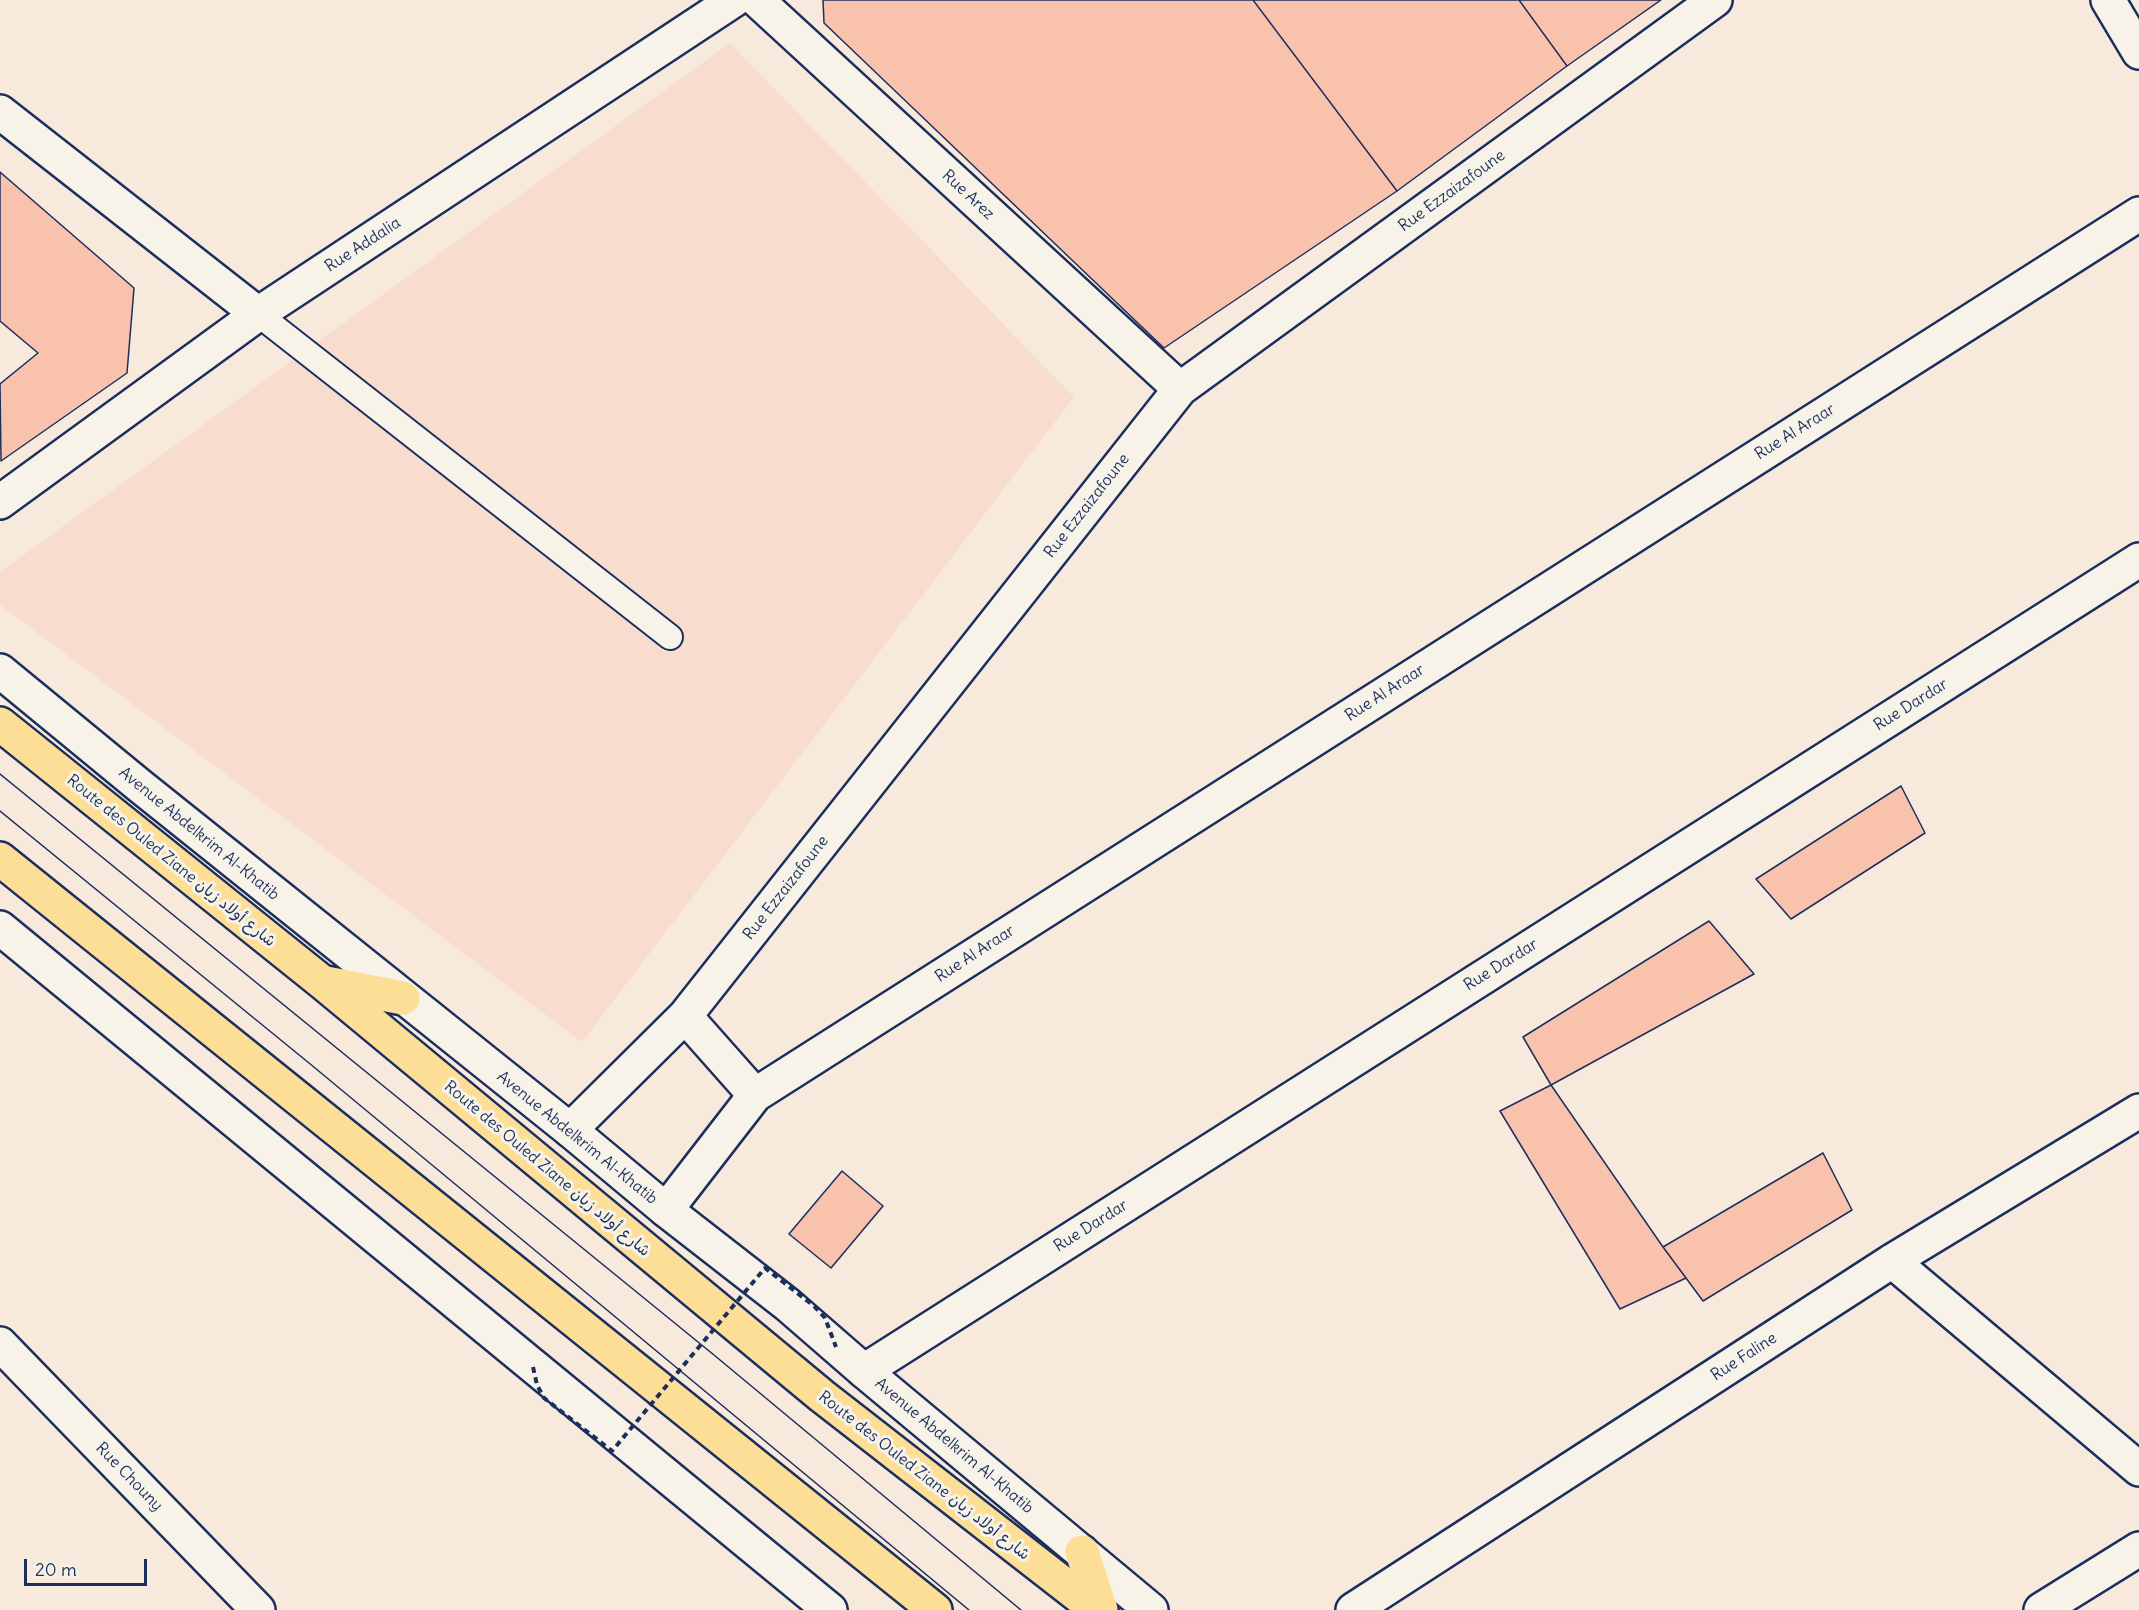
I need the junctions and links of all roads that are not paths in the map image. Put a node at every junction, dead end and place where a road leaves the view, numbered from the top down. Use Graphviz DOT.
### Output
graph roads {
  1 [pos="734,0"];
  2 [pos="757,0"];
  3 [pos="1715,0"];
  4 [pos="2108,0"];
  5 [pos="2139,52"];
  6 [pos="0,112"];
  7 [pos="2139,214"];
  8 [pos="258,314"];
  9 [pos="1179,389"];
  10 [pos="0,502"];
  11 [pos="2139,560"];
  12 [pos="670,637"];
  13 [pos="0,671"];
  14 [pos="0,724"];
  15 [pos="0,859"];
  16 [pos="0,928"];
  17 [pos="322,982"];
  18 [pos="403,998"];
  19 [pos="685,1016"];
  20 [pos="755,1095"];
  21 [pos="2139,1111"];
  22 [pos="570,1130"];
  23 [pos="666,1210"];
  24 [pos="1892,1261"];
  25 [pos="0,1344"];
  26 [pos="864,1371"];
  27 [pos="2139,1469"];
  28 [pos="2139,1550"];
  29 [pos="1082,1552"];
  30 [pos="908,1599"];
  31 [pos="258,1610"];
  32 [pos="830,1610"];
  33 [pos="935,1610"];
  34 [pos="1099,1610"];
  35 [pos="1151,1610"];
  36 [pos="1353,1610"];
  37 [pos="2041,1610"];
  1 -- 8 [label="street, Rue Addalia"];
  2 -- 9 [label="street, Rue Arez"];
  3 -- 9 [label="street, Rue Ezzaizafoune"];
  4 -- 5 [label="street"];
  6 -- 8 [label="street"];
  7 -- 20 [label="street, Rue Al Araar"];
  8 -- 10 [label="street, Rue Addalia"];
  8 -- 12 [label="lane"];
  9 -- 19 [label="street, Rue Ezzaizafoune"];
  11 -- 26 [label="street, Rue Dardar"];
  13 -- 18 [label="street, Avenue Abdelkrim Al-Khatib"];
  14 -- 17 [label="highway, Route des Ouled Ziane شارع أولاد زيان"];
  15 -- 30 [label="highway"];
  16 -- 32 [label="street"];
  17 -- 18 [label="highway"];
  17 -- 34 [label="highway, Route des Ouled Ziane شارع أولاد زيان"];
  18 -- 22 [label="street, Avenue Abdelkrim Al-Khatib"];
  19 -- 20 [label="street"];
  19 -- 22 [label="street, Rue Ezzaizafoune"];
  20 -- 23 [label="street, Rue Al Araar"];
  21 -- 24 [label="street, Rue Faline"];
  22 -- 23 [label="street, Avenue Abdelkrim Al-Khatib"];
  23 -- 26 [label="street, Avenue Abdelkrim Al-Khatib"];
  24 -- 27 [label="street"];
  24 -- 36 [label="street, Rue Faline"];
  25 -- 31 [label="street, Rue Chouny"];
  26 -- 29 [label="street, Avenue Abdelkrim Al-Khatib"];
  28 -- 37 [label="street"];
  29 -- 34 [label="highway"];
  29 -- 35 [label="street, Avenue Abdelkrim Al-Khatib"];
  30 -- 33 [label="highway"];
}
